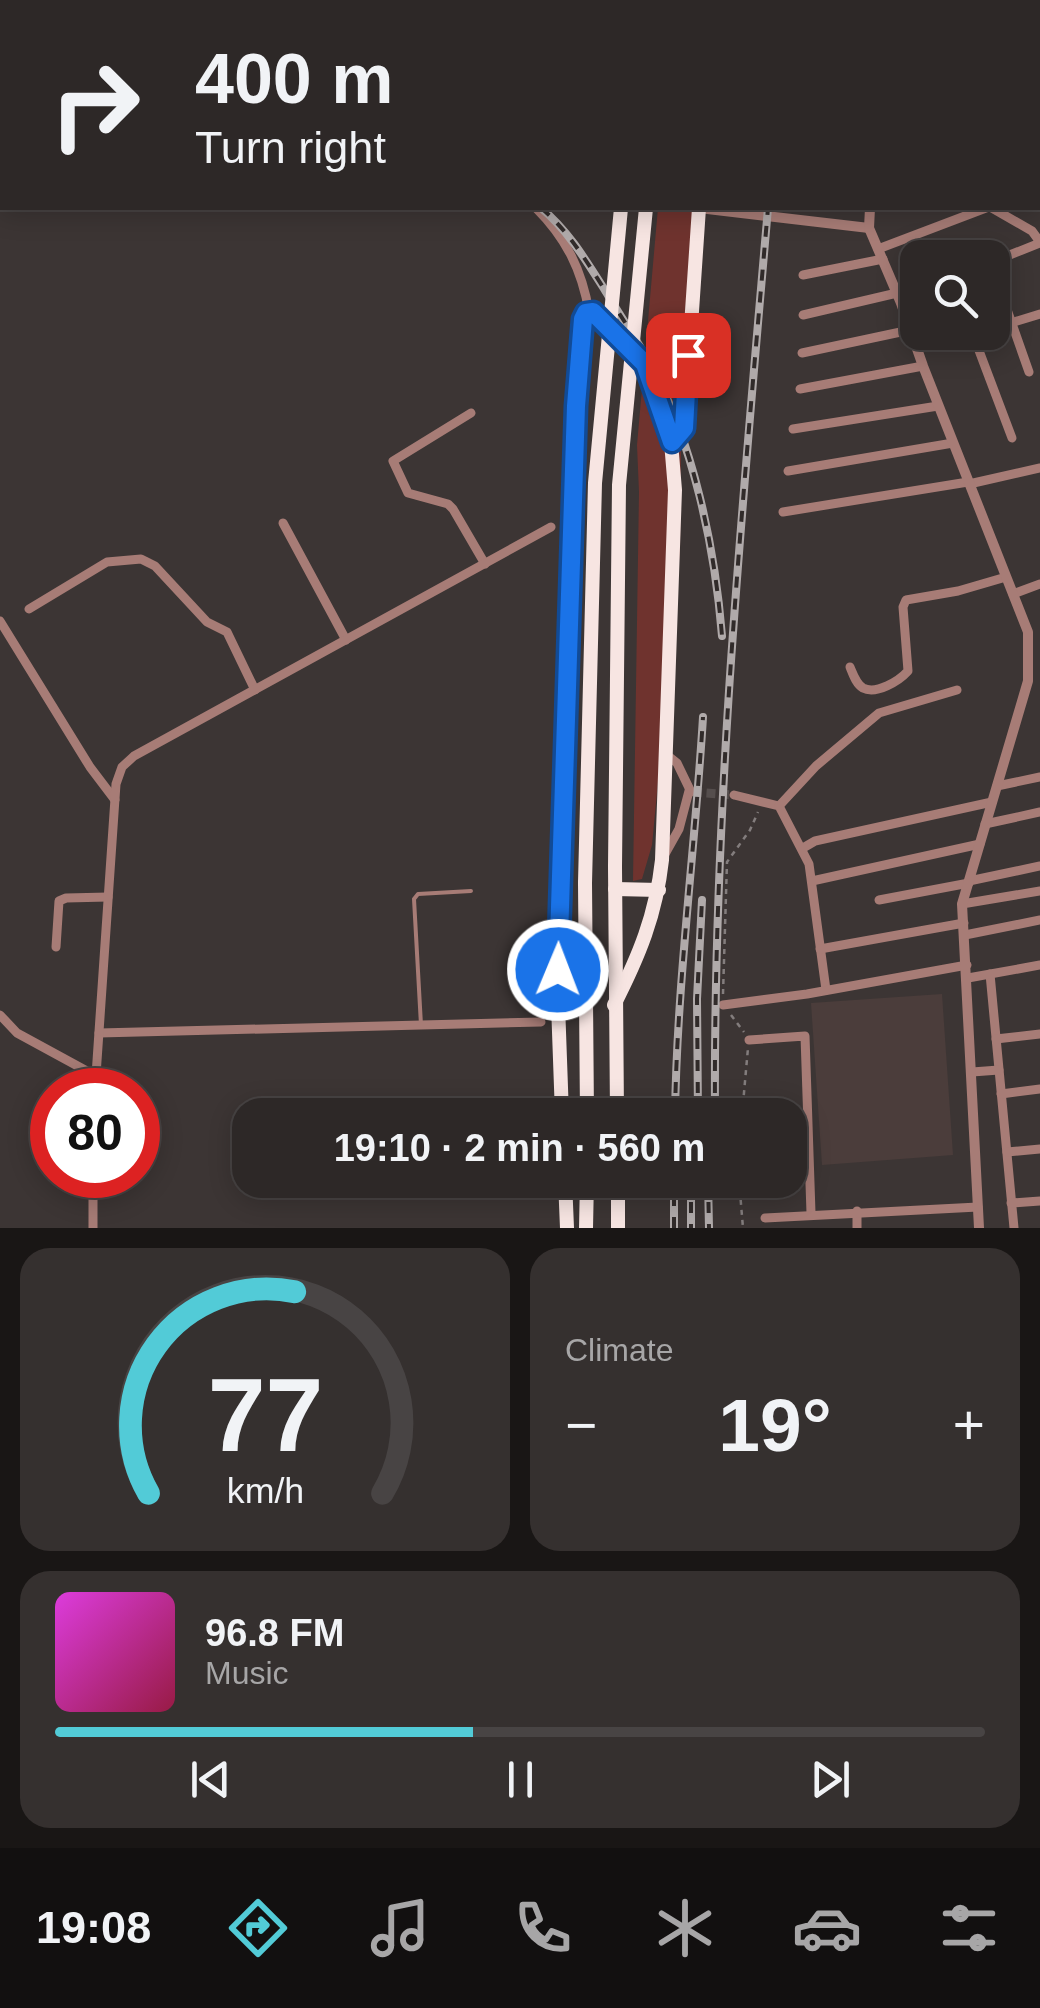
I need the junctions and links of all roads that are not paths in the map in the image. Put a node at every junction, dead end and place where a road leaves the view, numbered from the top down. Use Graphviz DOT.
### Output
graph roads {
  1 [pos="538,210"];
  2 [pos="621,210"];
  3 [pos="646,210"];
  4 [pos="698,210"];
  5 [pos="715,210"];
  6 [pos="870,210"];
  7 [pos="984,210"];
  8 [pos="993,210"];
  9 [pos="869,228"];
  10 [pos="1040,242"];
  11 [pos="881,254"];
  12 [pos="1010,256"];
  13 [pos="803,275"];
  14 [pos="899,298"];
  15 [pos="900,301"];
  16 [pos="589,312"];
  17 [pos="1010,312"];
  18 [pos="803,314"];
  19 [pos="1040,314"];
  20 [pos="1014,322"];
  21 [pos="900,332"];
  22 [pos="917,350"];
  23 [pos="979,350"];
  24 [pos="802,353"];
  25 [pos="923,366"];
  26 [pos="1029,372"];
  27 [pos="800,389"];
  28 [pos="938,406"];
  29 [pos="471,413"];
  30 [pos="793,429"];
  31 [pos="1012,438"];
  32 [pos="672,442"];
  33 [pos="953,443"];
  34 [pos="1040,468"];
  35 [pos="788,471"];
  36 [pos="969,483"];
  37 [pos="783,512"];
  38 [pos="283,523"];
  39 [pos="551,527"];
  40 [pos="485,564"];
  41 [pos="1006,577"];
  42 [pos="1040,584"];
  43 [pos="1013,594"];
  44 [pos="28,609"];
  45 [pos="0,621"];
  46 [pos="1040,622"];
  47 [pos="1026,627"];
  48 [pos="346,640"];
  49 [pos="850,667"];
  50 [pos="1034,680"];
  51 [pos="255,690"];
  52 [pos="956,690"];
  53 [pos="667,755"];
  54 [pos="1040,777"];
  55 [pos="997,786"];
  56 [pos="734,795"];
  57 [pos="115,800"];
  58 [pos="992,802"];
  59 [pos="779,806"];
  60 [pos="1040,812"];
  61 [pos="985,824"];
  62 [pos="980,844"];
  63 [pos="803,848"];
  64 [pos="662,860"];
  65 [pos="1040,866"];
  66 [pos="812,881"];
  67 [pos="969,882"];
  68 [pos="614,889"];
  69 [pos="658,890"];
  70 [pos="471,891"];
  71 [pos="1040,891"];
  72 [pos="108,896"];
  73 [pos="879,900"];
  74 [pos="962,904"];
  75 [pos="1040,920"];
  76 [pos="964,922"];
  77 [pos="586,935"];
  78 [pos="965,935"];
  79 [pos="558,937"];
  80 [pos="56,947"];
  81 [pos="820,950"];
  82 [pos="967,965"];
  83 [pos="1040,965"];
  84 [pos="990,974"];
  85 [pos="968,978"];
  86 [pos="826,990"];
  87 [pos="614,1005"];
  88 [pos="723,1005"];
  89 [pos="0,1015"];
  90 [pos="541,1022"];
  91 [pos="421,1025"];
  92 [pos="99,1033"];
  93 [pos="1040,1034"];
  94 [pos="996,1039"];
  95 [pos="749,1040"];
  96 [pos="81,1068"];
  97 [pos="97,1068"];
  98 [pos="999,1070"];
  99 [pos="972,1072"];
  100 [pos="1040,1090"];
  101 [pos="1002,1094"];
  102 [pos="562,1098"];
  103 [pos="587,1098"];
  104 [pos="617,1098"];
  105 [pos="1040,1149"];
  106 [pos="1007,1152"];
  107 [pos="93,1198"];
  108 [pos="566,1198"];
  109 [pos="587,1198"];
  110 [pos="1040,1201"];
  111 [pos="1012,1204"];
  112 [pos="978,1207"];
  113 [pos="857,1212"];
  114 [pos="811,1213"];
  115 [pos="765,1218"];
  116 [pos="92,1228"];
  117 [pos="567,1228"];
  118 [pos="586,1228"];
  119 [pos="858,1228"];
  120 [pos="979,1228"];
  121 [pos="1014,1228"];
  1 -- 16 [label="street"];
  2 -- 77 [label="highway, bridge"];
  3 -- 68 [label="highway, bridge"];
  4 -- 32 [label="highway"];
  5 -- 9 [label="street"];
  6 -- 9 [label="street"];
  7 -- 11 [label="street"];
  8 -- 10 [label="street"];
  9 -- 11 [label="street"];
  10 -- 12 [label="street"];
  11 -- 13 [label="street"];
  11 -- 14 [label="street"];
  14 -- 15 [label="street"];
  14 -- 18 [label="street"];
  16 -- 32 [label="highway"];
  16 -- 79 [label="highway"];
  17 -- 20 [label="street"];
  19 -- 20 [label="street"];
  20 -- 26 [label="street"];
  21 -- 24 [label="street"];
  22 -- 25 [label="street"];
  23 -- 31 [label="street"];
  25 -- 27 [label="street"];
  25 -- 28 [label="street"];
  28 -- 30 [label="street"];
  28 -- 33 [label="street"];
  29 -- 40 [label="street"];
  32 -- 53 [label="highway"];
  33 -- 35 [label="street"];
  33 -- 36 [label="street"];
  34 -- 36 [label="street"];
  36 -- 37 [label="street"];
  36 -- 41 [label="street"];
  38 -- 48 [label="street"];
  39 -- 40 [label="street"];
  40 -- 48 [label="street"];
  41 -- 43 [label="street"];
  41 -- 49 [label="street"];
  42 -- 43 [label="street"];
  43 -- 47 [label="street"];
  44 -- 51 [label="street"];
  45 -- 57 [label="street"];
  46 -- 47 [label="street"];
  47 -- 50 [label="street"];
  48 -- 51 [label="street"];
  50 -- 55 [label="street"];
  51 -- 57 [label="street"];
  52 -- 59 [label="street"];
  53 -- 64 [label="highway"];
  53 -- 64 [label="street"];
  54 -- 55 [label="street"];
  55 -- 58 [label="street"];
  56 -- 59 [label="street"];
  57 -- 72 [label="street"];
  58 -- 61 [label="street"];
  58 -- 63 [label="street"];
  59 -- 63 [label="street"];
  60 -- 61 [label="street"];
  61 -- 62 [label="street"];
  62 -- 66 [label="street"];
  62 -- 67 [label="street"];
  63 -- 66 [label="street"];
  64 -- 69 [label="highway"];
  65 -- 67 [label="street"];
  66 -- 81 [label="street"];
  67 -- 73 [label="street"];
  67 -- 74 [label="street"];
  68 -- 69 [label="highway"];
  68 -- 87 [label="highway"];
  69 -- 87 [label="highway"];
  70 -- 91 [label="lane"];
  71 -- 74 [label="street"];
  72 -- 80 [label="street"];
  72 -- 92 [label="street"];
  74 -- 76 [label="street"];
  75 -- 78 [label="street"];
  76 -- 78 [label="street"];
  76 -- 81 [label="street"];
  77 -- 79 [label="highway"];
  77 -- 103 [label="highway"];
  78 -- 82 [label="street"];
  79 -- 102 [label="highway"];
  81 -- 86 [label="street"];
  82 -- 85 [label="street"];
  82 -- 86 [label="street"];
  83 -- 84 [label="street"];
  84 -- 85 [label="street"];
  84 -- 94 [label="street"];
  85 -- 99 [label="street"];
  86 -- 88 [label="street"];
  87 -- 104 [label="highway"];
  89 -- 96 [label="street"];
  90 -- 91 [label="street"];
  91 -- 92 [label="street"];
  92 -- 97 [label="street"];
  93 -- 94 [label="street"];
  94 -- 98 [label="street"];
  95 -- 114 [label="street"];
  98 -- 99 [label="street"];
  98 -- 101 [label="street"];
  99 -- 112 [label="street"];
  100 -- 101 [label="street"];
  101 -- 106 [label="street"];
  105 -- 106 [label="street"];
  106 -- 111 [label="street"];
  107 -- 116 [label="street"];
  108 -- 117 [label="highway"];
  109 -- 118 [label="highway"];
  110 -- 111 [label="street"];
  111 -- 121 [label="street"];
  112 -- 113 [label="street"];
  112 -- 120 [label="street"];
  113 -- 114 [label="street"];
  113 -- 119 [label="street"];
  114 -- 115 [label="street"];
}
